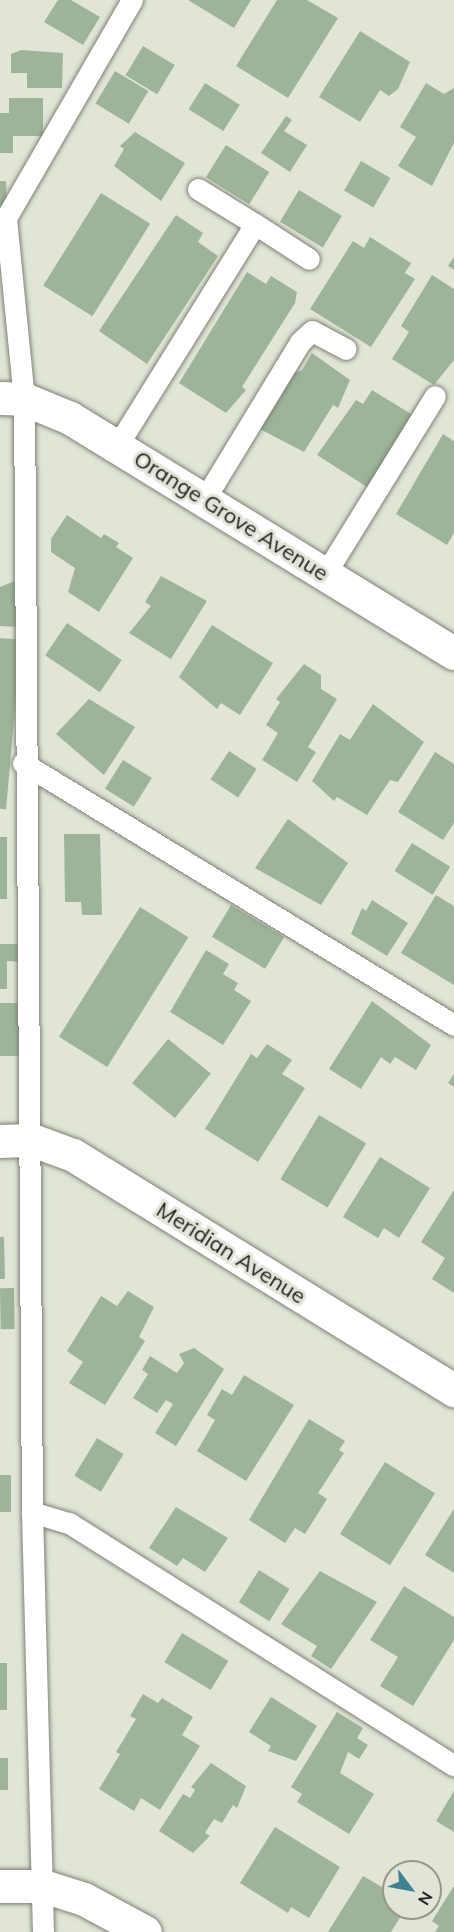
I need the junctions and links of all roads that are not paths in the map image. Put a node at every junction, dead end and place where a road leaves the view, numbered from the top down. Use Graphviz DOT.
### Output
graph roads {
  1 [pos="132,0"];
  2 [pos="198,189"];
  3 [pos="255,224"];
  4 [pos="309,260"];
  5 [pos="346,349"];
  6 [pos="435,396"];
  7 [pos="12,398"];
  8 [pos="117,446"];
  9 [pos="204,500"];
  10 [pos="325,574"];
  11 [pos="454,653"];
  12 [pos="23,763"];
  13 [pos="454,1025"];
  14 [pos="32,1140"];
  15 [pos="0,1141"];
  16 [pos="454,1390"];
  17 [pos="32,1512"];
  18 [pos="454,1765"];
  19 [pos="0,1886"];
  20 [pos="43,1886"];
  21 [pos="43,1932"];
  22 [pos="145,1932"];
  1 -- 7 [label="lane"];
  2 -- 3 [label="lane"];
  3 -- 4 [label="lane"];
  3 -- 8 [label="lane"];
  5 -- 9 [label="lane"];
  6 -- 10 [label="lane"];
  7 -- 8 [label="street, Orange Grove Avenue"];
  7 -- 12 [label="lane"];
  8 -- 9 [label="street, Orange Grove Avenue"];
  9 -- 10 [label="street, Orange Grove Avenue"];
  10 -- 11 [label="street, Orange Grove Avenue"];
  12 -- 13 [label="lane"];
  12 -- 14 [label="lane"];
  14 -- 15 [label="street, Meridian Avenue"];
  14 -- 16 [label="street, Meridian Avenue"];
  14 -- 17 [label="lane"];
  17 -- 18 [label="lane"];
  17 -- 20 [label="lane"];
  19 -- 20 [label="street"];
  20 -- 21 [label="lane"];
  20 -- 22 [label="street"];
}
